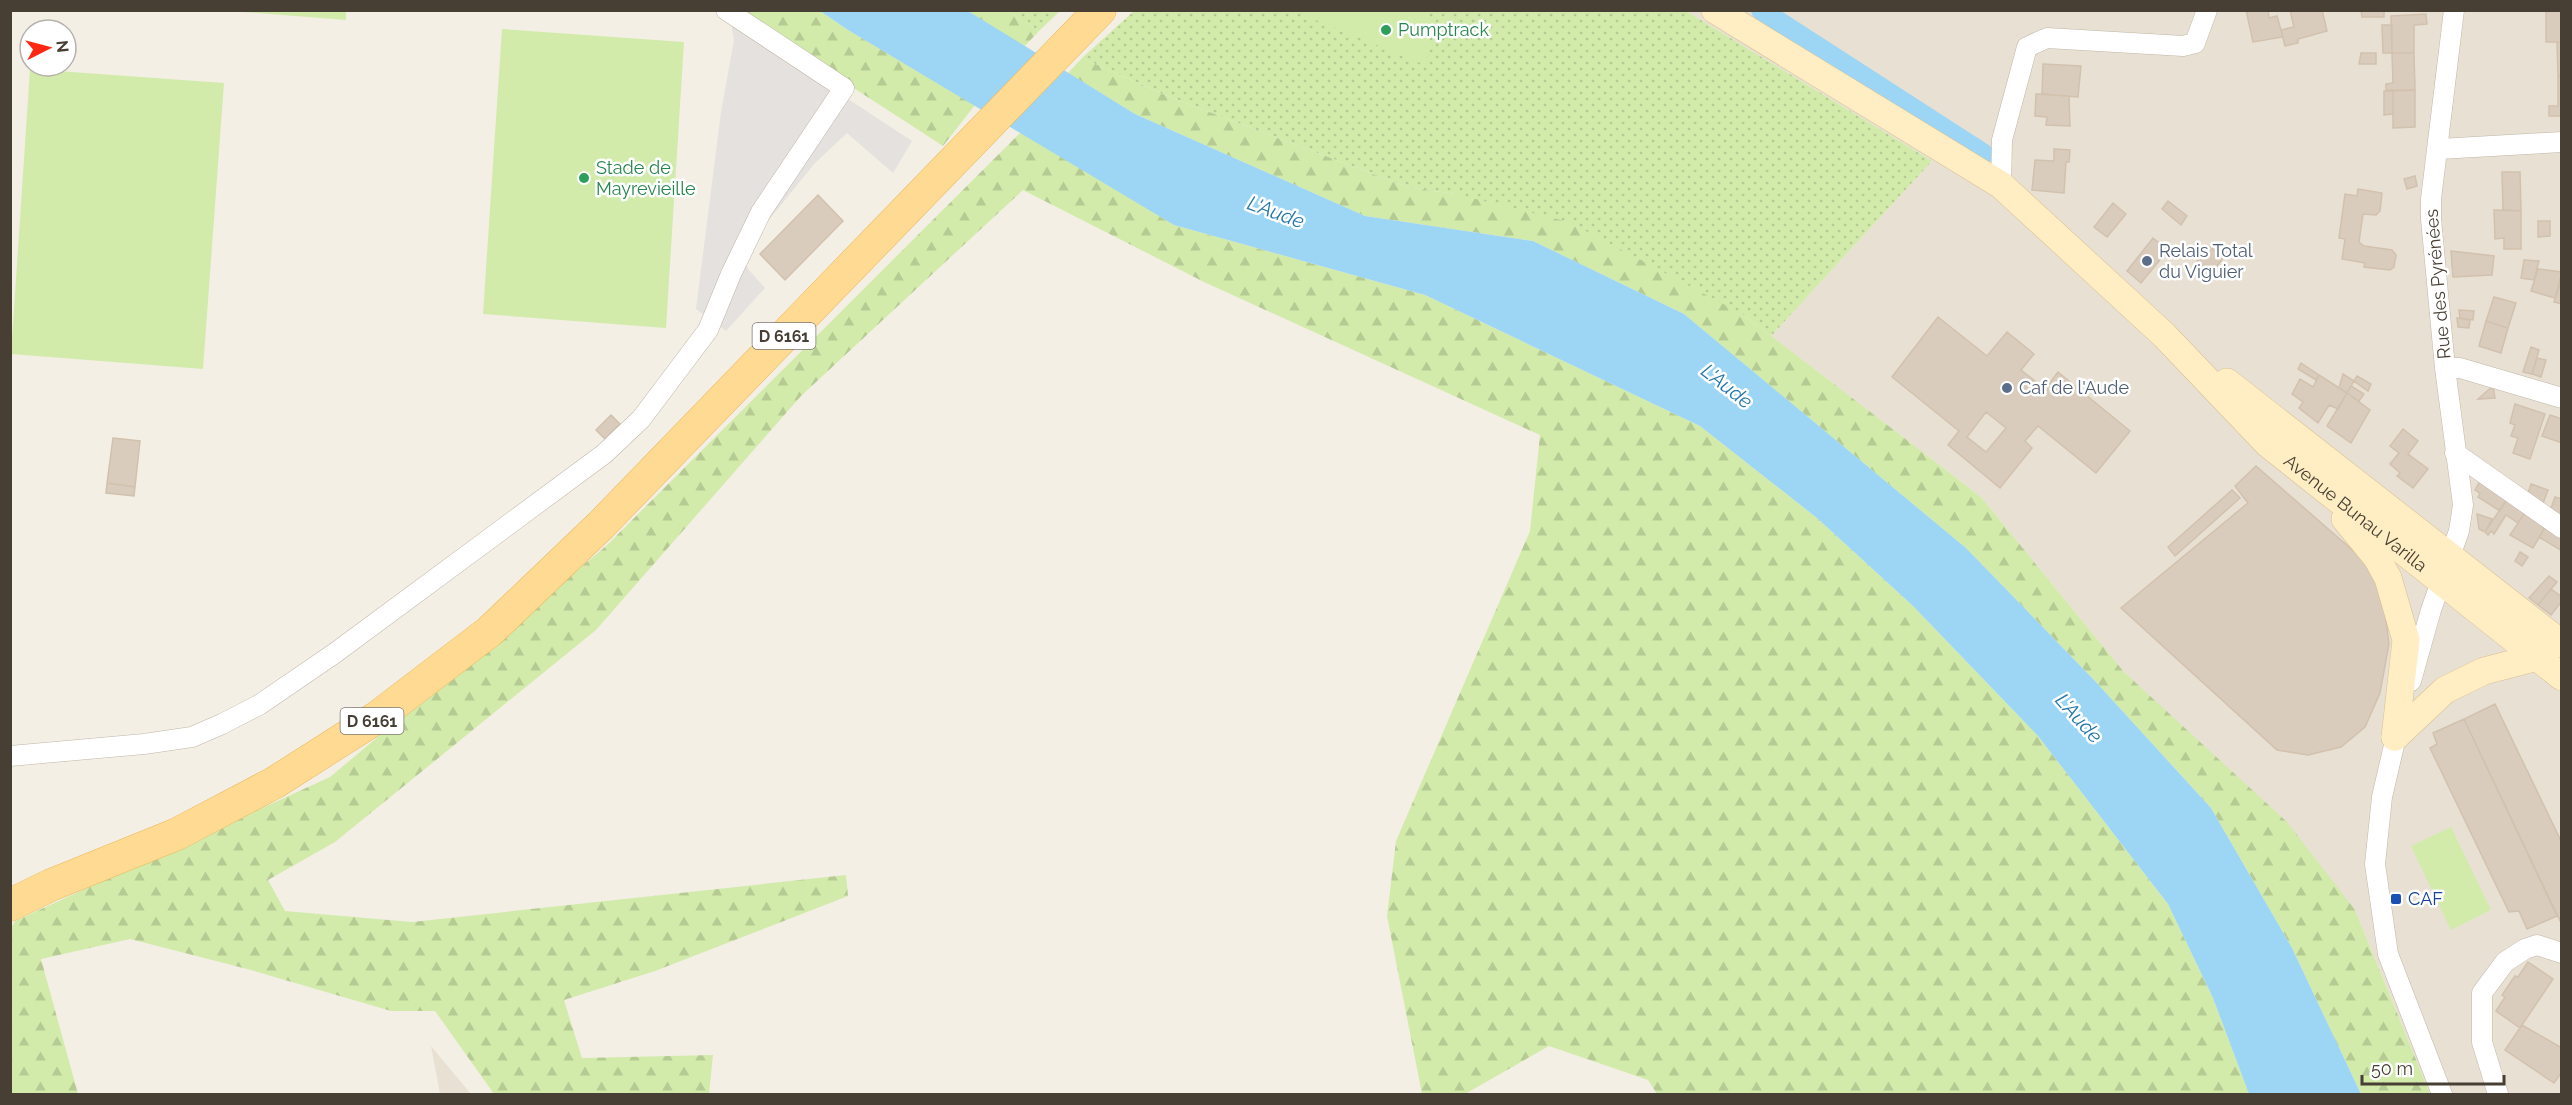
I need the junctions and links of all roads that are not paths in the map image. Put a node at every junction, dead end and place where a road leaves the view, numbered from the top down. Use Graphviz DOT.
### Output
graph roads {
  1 [pos="726,10"];
  2 [pos="1100,10"];
  3 [pos="1715,10"];
  4 [pos="2207,10"];
  5 [pos="2454,10"];
  6 [pos="2562,142"];
  7 [pos="2439,149"];
  8 [pos="2001,185"];
  9 [pos="2164,335"];
  10 [pos="2445,368"];
  11 [pos="2562,398"];
  12 [pos="2454,453"];
  13 [pos="2312,481"];
  14 [pos="2562,528"];
  15 [pos="2446,569"];
  16 [pos="2562,644"];
  17 [pos="2538,657"];
  18 [pos="2562,676"];
  19 [pos="2395,737"];
  20 [pos="10,756"];
  21 [pos="51,885"];
  22 [pos="10,895"];
  23 [pos="10,905"];
  24 [pos="2562,953"];
  25 [pos="2442,1095"];
  26 [pos="2498,1095"];
  1 -- 20 [label="street"];
  2 -- 21 [label="main road, D 6161"];
  3 -- 8 [label="main road, Avenue Bunau Varilla"];
  4 -- 8 [label="street"];
  5 -- 7 [label="street, Rue des Pyrénées"];
  6 -- 7 [label="street"];
  7 -- 10 [label="street, Rue des Pyrénées"];
  8 -- 9 [label="main road, Avenue Bunau Varilla"];
  9 -- 13 [label="main road, Avenue Bunau Varilla"];
  9 -- 15 [label="main road, Avenue Bunau Varilla"];
  10 -- 11 [label="street"];
  10 -- 12 [label="street, Rue des Pyrénées"];
  12 -- 14 [label="street"];
  12 -- 15 [label="street, Rue des Pyrénées"];
  13 -- 15 [label="main road, Avenue Bunau Varilla"];
  13 -- 19 [label="main road"];
  15 -- 16 [label="main road, Avenue Bunau Varilla"];
  15 -- 17 [label="main road, Avenue Bunau Varilla"];
  15 -- 19 [label="street, Rue des Pyrénées"];
  17 -- 18 [label="main road, Avenue Bunau Varilla"];
  17 -- 19 [label="main road"];
  19 -- 25 [label="street, Rue des Pyrénées"];
  21 -- 22 [label="main road, D 6161"];
  21 -- 23 [label="main road, D 6161"];
  24 -- 26 [label="street"];
}
